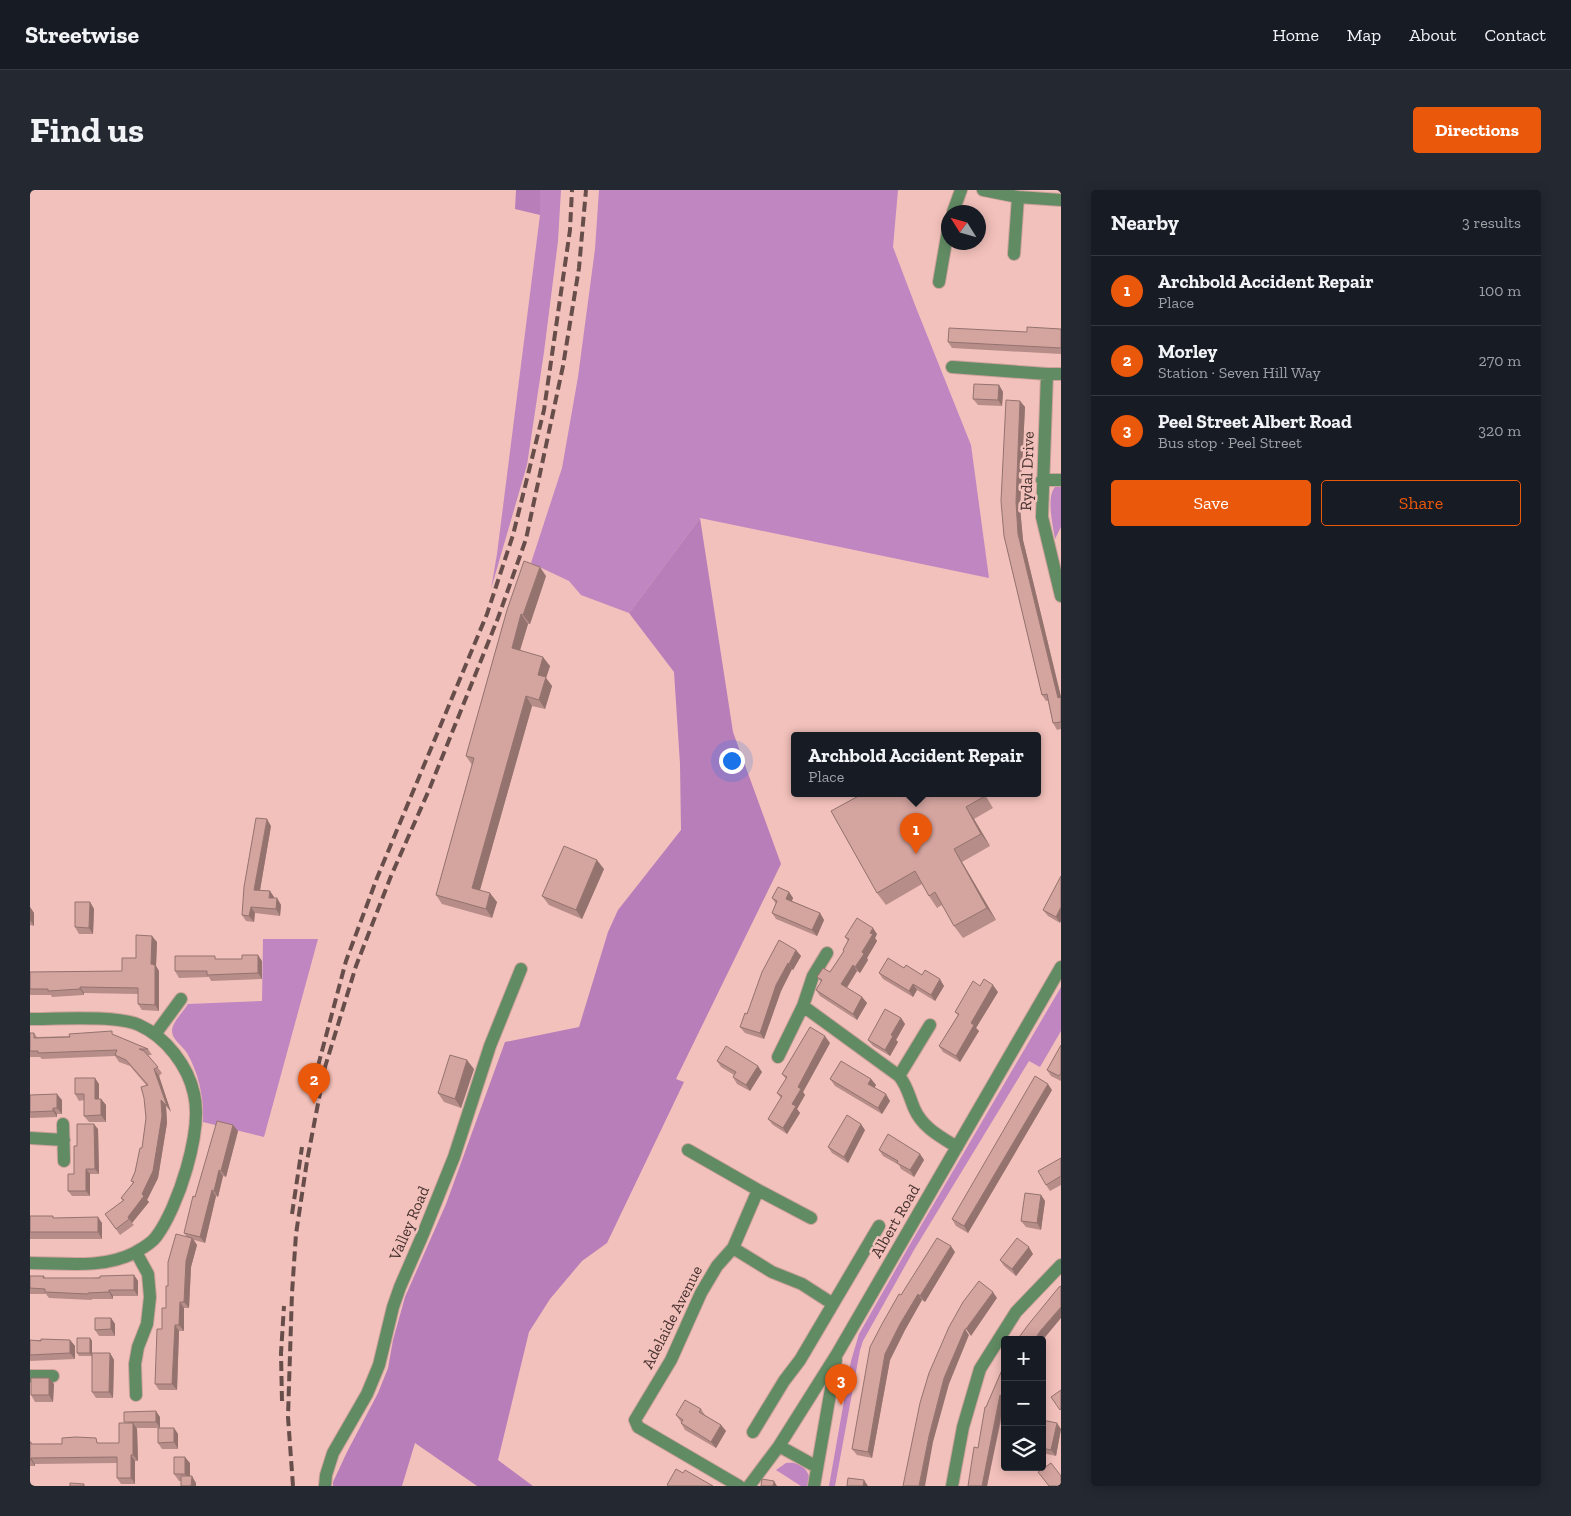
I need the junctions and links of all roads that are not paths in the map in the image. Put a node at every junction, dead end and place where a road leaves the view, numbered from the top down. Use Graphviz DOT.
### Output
graph roads {
  1 [pos="960,190"];
  2 [pos="983,190"];
  3 [pos="1018,197"];
  4 [pos="1061,200"];
  5 [pos="955,205"];
  6 [pos="945,250"];
  7 [pos="1014,254"];
  8 [pos="939,282"];
  9 [pos="952,367"];
  10 [pos="1047,374"];
  11 [pos="1061,374"];
  12 [pos="1042,480"];
  13 [pos="1061,480"];
  14 [pos="1061,596"];
  15 [pos="827,953"];
  16 [pos="1061,967"];
  17 [pos="521,969"];
  18 [pos="181,999"];
  19 [pos="803,1006"];
  20 [pos="30,1019"];
  21 [pos="930,1024"];
  22 [pos="156,1033"];
  23 [pos="778,1057"];
  24 [pos="899,1076"];
  25 [pos="64,1124"];
  26 [pos="30,1138"];
  27 [pos="64,1140"];
  28 [pos="956,1147"];
  29 [pos="688,1150"];
  30 [pos="64,1161"];
  31 [pos="758,1190"];
  32 [pos="811,1218"];
  33 [pos="879,1226"];
  34 [pos="733,1248"];
  35 [pos="136,1252"];
  36 [pos="30,1263"];
  37 [pos="1061,1265"];
  38 [pos="833,1304"];
  39 [pos="837,1354"];
  40 [pos="30,1376"];
  41 [pos="53,1376"];
  42 [pos="136,1395"];
  43 [pos="753,1432"];
  44 [pos="779,1446"];
  45 [pos="817,1467"];
  46 [pos="325,1486"];
  47 [pos="739,1486"];
  48 [pos="749,1486"];
  49 [pos="814,1486"];
  50 [pos="952,1486"];
  1 -- 5 [label="street"];
  2 -- 3 [label="street"];
  3 -- 4 [label="street"];
  3 -- 7 [label="street"];
  6 -- 8 [label="street"];
  9 -- 10 [label="street"];
  10 -- 11 [label="street"];
  10 -- 12 [label="street, Rydal Drive"];
  12 -- 13 [label="street"];
  12 -- 14 [label="street, Rydal Drive"];
  15 -- 19 [label="street"];
  16 -- 28 [label="street, Albert Road"];
  17 -- 46 [label="street, Valley Road"];
  18 -- 22 [label="street"];
  19 -- 23 [label="street"];
  19 -- 24 [label="street"];
  20 -- 22 [label="street"];
  21 -- 24 [label="street"];
  22 -- 35 [label="street"];
  24 -- 28 [label="street"];
  25 -- 27 [label="street"];
  26 -- 27 [label="street"];
  27 -- 30 [label="street"];
  28 -- 39 [label="street, Albert Road"];
  29 -- 31 [label="street"];
  31 -- 32 [label="street"];
  31 -- 34 [label="street, Adelaide Avenue"];
  33 -- 38 [label="street"];
  34 -- 38 [label="street"];
  34 -- 47 [label="street, Adelaide Avenue"];
  35 -- 36 [label="street"];
  35 -- 42 [label="street"];
  37 -- 50 [label="street"];
  38 -- 43 [label="street"];
  39 -- 44 [label="street, Albert Road"];
  39 -- 45 [label="street"];
  40 -- 41 [label="street"];
  44 -- 45 [label="street"];
  44 -- 48 [label="street, Albert Road"];
  45 -- 49 [label="street"];
}
